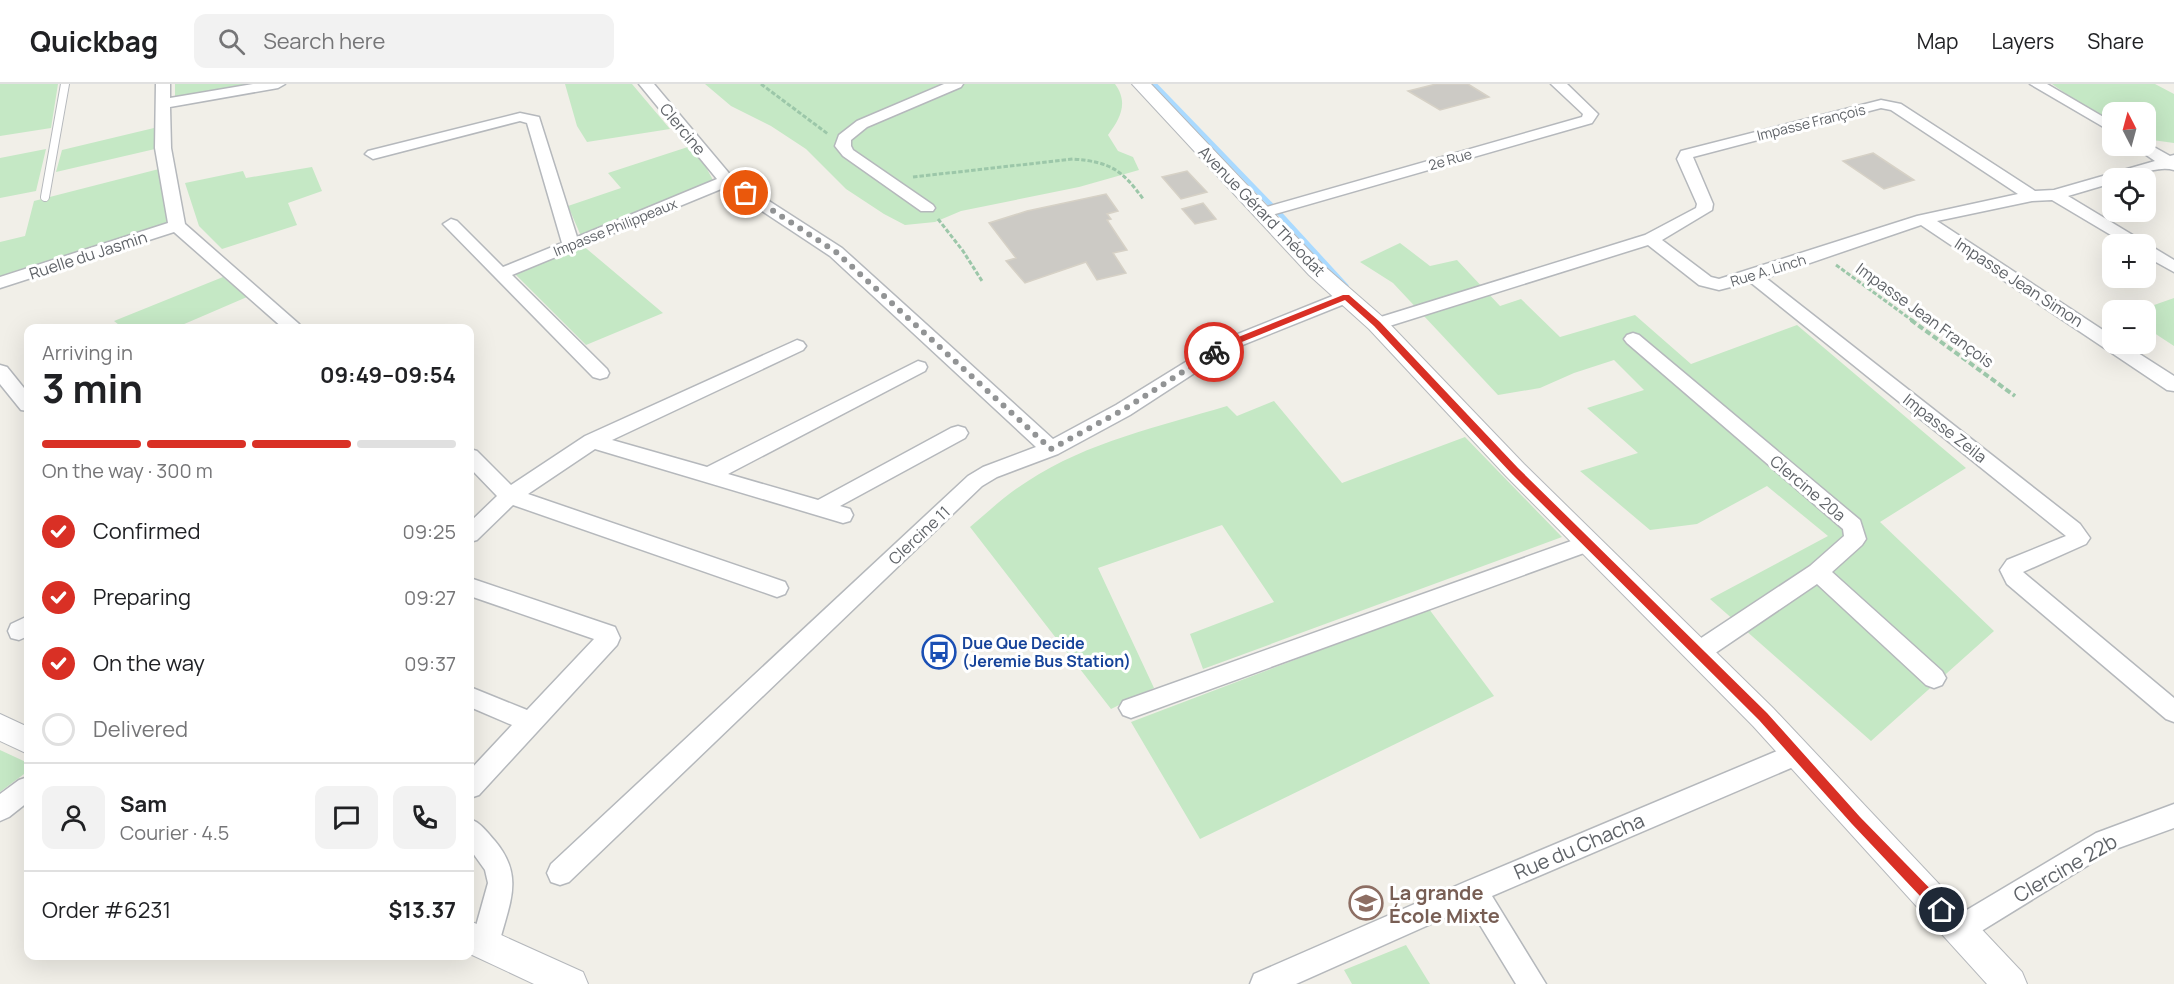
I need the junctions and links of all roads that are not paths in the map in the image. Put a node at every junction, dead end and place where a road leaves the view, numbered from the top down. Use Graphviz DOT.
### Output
graph roads {
  1 [pos="64,84"];
  2 [pos="163,84"];
  3 [pos="278,84"];
  4 [pos="646,84"];
  5 [pos="956,84"];
  6 [pos="1141,84"];
  7 [pos="1558,84"];
  8 [pos="2037,84"];
  9 [pos="163,104"];
  10 [pos="2102,122"];
  11 [pos="373,154"];
  12 [pos="2156,154"];
  13 [pos="2172,162"];
  14 [pos="727,181"];
  15 [pos="2055,195"];
  16 [pos="2032,196"];
  17 [pos="45,197"];
  18 [pos="927,208"];
  19 [pos="1262,213"];
  20 [pos="1923,219"];
  21 [pos="452,224"];
  22 [pos="177,226"];
  23 [pos="2120,234"];
  24 [pos="1651,239"];
  25 [pos="571,244"];
  26 [pos="2156,256"];
  27 [pos="2174,267"];
  28 [pos="503,273"];
  29 [pos="1754,276"];
  30 [pos="0,284"];
  31 [pos="1346,297"];
  32 [pos="1380,323"];
  33 [pos="288,324"];
  34 [pos="1633,339"];
  35 [pos="797,346"];
  36 [pos="918,367"];
  37 [pos="0,371"];
  38 [pos="600,373"];
  39 [pos="2174,386"];
  40 [pos="24,400"];
  41 [pos="958,433"];
  42 [pos="592,441"];
  43 [pos="1051,449"];
  44 [pos="474,460"];
  45 [pos="709,475"];
  46 [pos="510,496"];
  47 [pos="819,508"];
  48 [pos="843,515"];
  49 [pos="474,530"];
  50 [pos="1588,543"];
  51 [pos="1818,572"];
  52 [pos="474,588"];
  53 [pos="777,588"];
  54 [pos="1697,653"];
  55 [pos="1934,678"];
  56 [pos="474,699"];
  57 [pos="1131,708"];
  58 [pos="2174,712"];
  59 [pos="531,722"];
  60 [pos="0,727"];
  61 [pos="24,739"];
  62 [pos="1796,754"];
  63 [pos="474,783"];
  64 [pos="24,791"];
  65 [pos="0,809"];
  66 [pos="2174,816"];
  67 [pos="474,836"];
  68 [pos="560,873"];
  69 [pos="1474,891"];
  70 [pos="1970,924"];
  71 [pos="477,941"];
  72 [pos="571,984"];
  73 [pos="1264,984"];
  74 [pos="1532,984"];
  75 [pos="2010,984"];
  1 -- 17 [label="lane"];
  2 -- 9 [label="street"];
  3 -- 9 [label="street"];
  4 -- 14 [label="street, Clercine"];
  5 -- 18 [label="street"];
  6 -- 19 [label="street, Avenue Gérard Théodat"];
  7 -- 19 [label="street, 2e Rue"];
  8 -- 10 [label="street"];
  9 -- 22 [label="street"];
  11 -- 25 [label="street"];
  12 -- 13 [label="street"];
  13 -- 15 [label="street, Rue A. Linch"];
  14 -- 25 [label="street, Impasse Philippeaux"];
  14 -- 43 [label="street, Clercine"];
  15 -- 16 [label="street, Rue A. Linch"];
  15 -- 23 [label="street"];
  16 -- 20 [label="street, Rue A. Linch"];
  16 -- 24 [label="street, Impasse François"];
  19 -- 31 [label="street, Avenue Gérard Théodat"];
  20 -- 29 [label="street, Rue A. Linch"];
  20 -- 39 [label="street, Impasse Jean Simon"];
  21 -- 28 [label="street"];
  22 -- 30 [label="street, Ruelle du Jasmin"];
  22 -- 33 [label="street"];
  24 -- 29 [label="street, Rue A. Linch"];
  24 -- 32 [label="street"];
  25 -- 28 [label="street, Impasse Philippeaux"];
  26 -- 27 [label="street"];
  28 -- 38 [label="street"];
  29 -- 58 [label="street, Impasse Zeila"];
  31 -- 32 [label="street, Avenue Gérard Théodat"];
  31 -- 43 [label="street, Clercine 11"];
  32 -- 50 [label="street, Avenue Gérard Théodat"];
  34 -- 51 [label="street, Clercine 20a"];
  35 -- 42 [label="street"];
  36 -- 45 [label="street"];
  37 -- 40 [label="street"];
  41 -- 47 [label="street"];
  42 -- 45 [label="street"];
  42 -- 46 [label="street"];
  43 -- 68 [label="street, Clercine 11"];
  44 -- 46 [label="street"];
  45 -- 47 [label="street"];
  46 -- 49 [label="street"];
  46 -- 53 [label="street"];
  47 -- 48 [label="street"];
  50 -- 54 [label="street, Avenue Gérard Théodat"];
  50 -- 57 [label="street"];
  51 -- 54 [label="street, Clercine 20a"];
  51 -- 55 [label="street"];
  52 -- 59 [label="street"];
  54 -- 62 [label="street, Avenue Gérard Théodat"];
  56 -- 59 [label="street"];
  59 -- 63 [label="street"];
  60 -- 61 [label="street"];
  62 -- 69 [label="street, Rue du Chacha"];
  62 -- 70 [label="street, Avenue Gérard Théodat"];
  64 -- 65 [label="street"];
  66 -- 70 [label="street, Clercine 22b"];
  67 -- 71 [label="street"];
  69 -- 73 [label="street, Rue du Chacha"];
  69 -- 74 [label="street"];
  70 -- 75 [label="street, Avenue Gérard Théodat"];
  71 -- 72 [label="street"];
}
